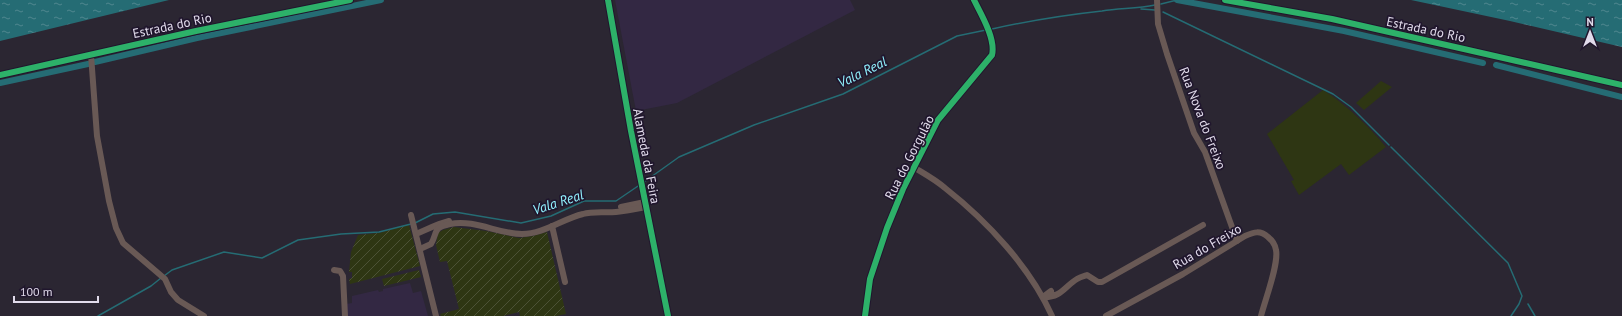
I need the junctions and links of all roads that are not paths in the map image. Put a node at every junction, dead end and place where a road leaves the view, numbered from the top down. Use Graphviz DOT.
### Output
graph roads {
  1 [pos="350,0"];
  2 [pos="608,0"];
  3 [pos="974,0"];
  4 [pos="1157,0"];
  5 [pos="1225,0"];
  6 [pos="91,55"];
  7 [pos="0,75"];
  8 [pos="1622,85"];
  9 [pos="915,168"];
  10 [pos="646,204"];
  11 [pos="411,215"];
  12 [pos="1203,225"];
  13 [pos="552,226"];
  14 [pos="425,230"];
  15 [pos="416,234"];
  16 [pos="434,234"];
  17 [pos="1237,241"];
  18 [pos="420,249"];
  19 [pos="334,270"];
  20 [pos="565,282"];
  21 [pos="1051,291"];
  22 [pos="1043,297"];
  23 [pos="204,316"];
  24 [pos="345,316"];
  25 [pos="436,316"];
  26 [pos="668,316"];
  27 [pos="865,316"];
  28 [pos="1052,316"];
  29 [pos="1106,316"];
  30 [pos="1260,316"];
  1 -- 6 [label="street, Estrada do Rio"];
  2 -- 10 [label="street, Alameda da Feira"];
  3 -- 9 [label="street, Rua do Gorgulão"];
  4 -- 17 [label="street, Rua Nova do Freixo"];
  5 -- 8 [label="street, Estrada do Rio"];
  6 -- 7 [label="street, Estrada do Rio"];
  6 -- 23 [label="street"];
  9 -- 22 [label="street"];
  9 -- 27 [label="street, Rua do Gorgulão"];
  10 -- 13 [label="street"];
  10 -- 14 [label="street"];
  10 -- 26 [label="street, Alameda da Feira"];
  11 -- 15 [label="street"];
  12 -- 22 [label="street"];
  13 -- 16 [label="street"];
  13 -- 20 [label="street"];
  14 -- 15 [label="street"];
  14 -- 16 [label="street"];
  15 -- 18 [label="street"];
  16 -- 18 [label="street"];
  17 -- 29 [label="street, Rua do Freixo"];
  17 -- 30 [label="street, Rua do Freixo"];
  18 -- 25 [label="street"];
  19 -- 24 [label="street"];
  21 -- 22 [label="street"];
  22 -- 28 [label="street"];
}
